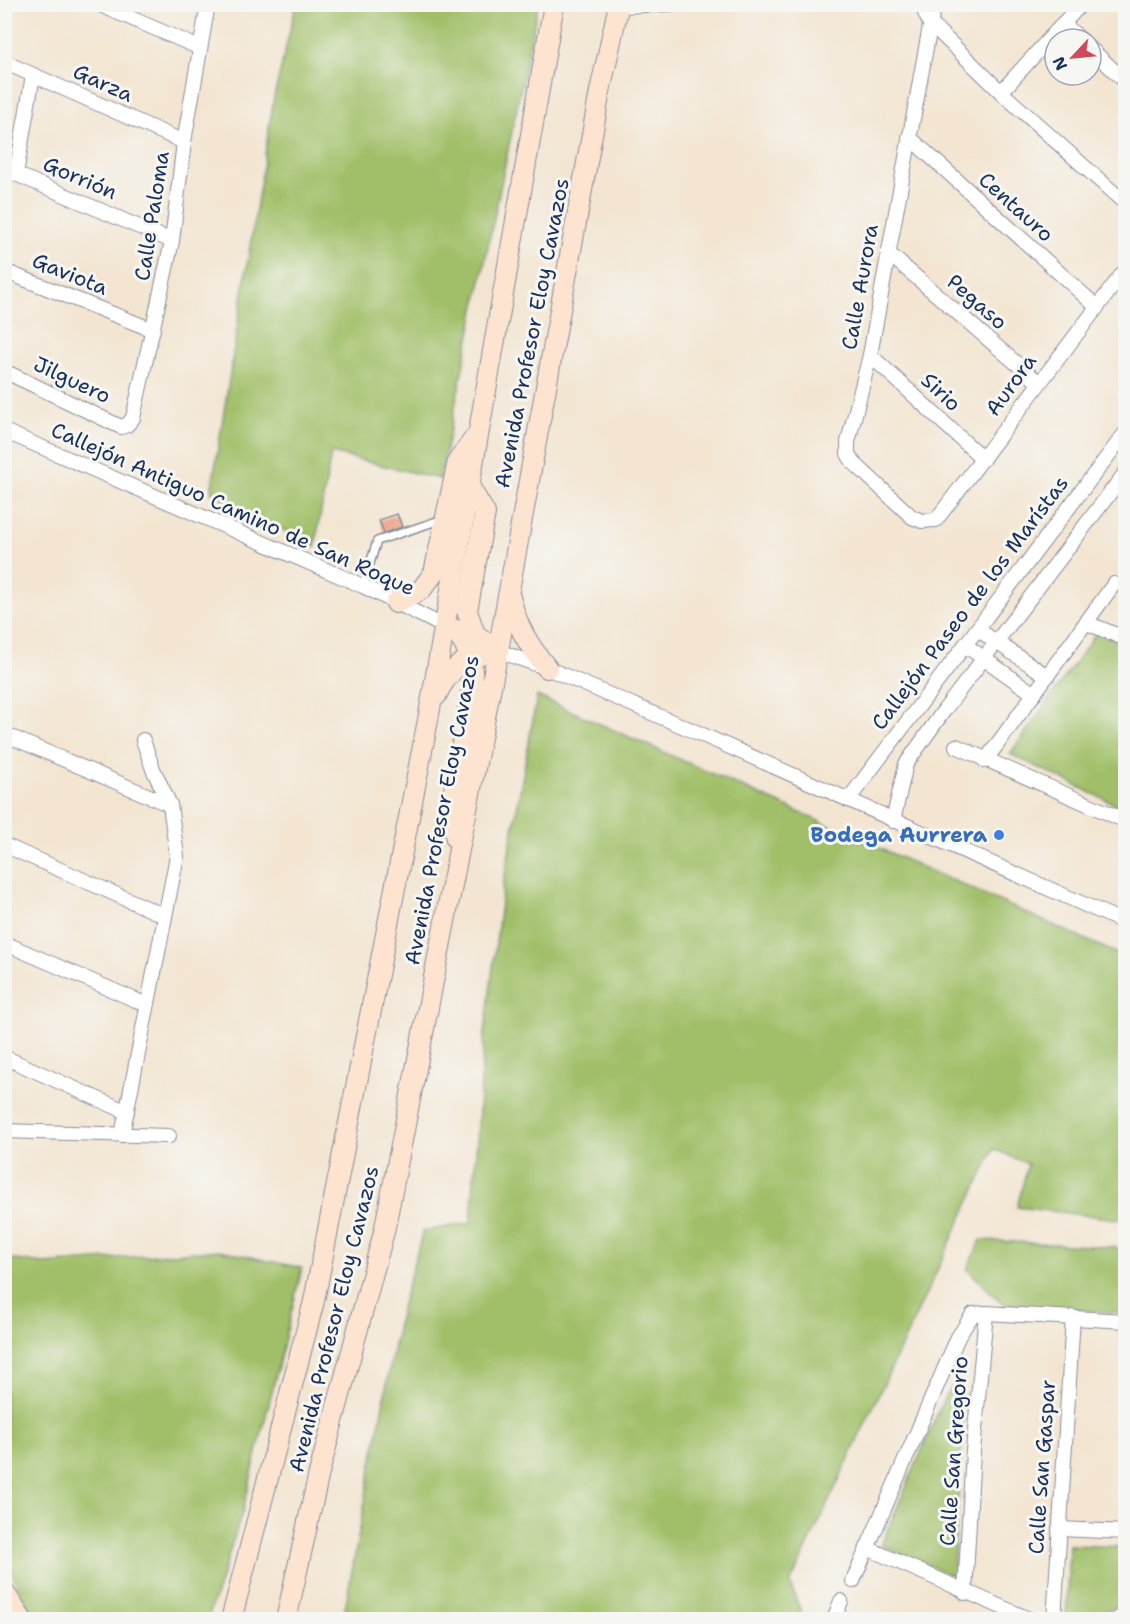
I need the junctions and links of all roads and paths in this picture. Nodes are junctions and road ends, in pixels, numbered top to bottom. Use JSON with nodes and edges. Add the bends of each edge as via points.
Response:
{"nodes":[{"id":1,"x":98,"y":4,"type":"edge"},
{"id":2,"x":208,"y":4,"type":"edge"},
{"id":3,"x":554,"y":4,"type":"edge"},
{"id":4,"x":672,"y":4,"type":"edge"},
{"id":5,"x":921,"y":4,"type":"edge"},
{"id":6,"x":934,"y":4,"type":"edge"},
{"id":7,"x":1080,"y":4,"type":"edge"},
{"id":8,"x":619,"y":5,"type":"edge"},
{"id":9,"x":929,"y":22,"type":"junction"},
{"id":10,"x":1063,"y":23,"type":"junction"},
{"id":11,"x":1067,"y":27,"type":"edge"},
{"id":12,"x":200,"y":48,"type":"junction"},
{"id":13,"x":1103,"y":61,"type":"edge"},
{"id":14,"x":4,"y":62,"type":"edge"},
{"id":15,"x":33,"y":75,"type":"junction"},
{"id":16,"x":1125,"y":82,"type":"edge"},
{"id":17,"x":1001,"y":92,"type":"junction"},
{"id":18,"x":909,"y":137,"type":"junction"},
{"id":19,"x":184,"y":142,"type":"junction"},
{"id":20,"x":10,"y":172,"type":"edge"},
{"id":21,"x":1125,"y":204,"type":"edge"},
{"id":22,"x":172,"y":241,"type":"junction"},
{"id":23,"x":888,"y":253,"type":"junction"},
{"id":24,"x":1125,"y":269,"type":"edge"},
{"id":25,"x":5,"y":272,"type":"edge"},
{"id":26,"x":1096,"y":307,"type":"junction"},
{"id":27,"x":153,"y":330,"type":"junction"},
{"id":28,"x":870,"y":355,"type":"junction"},
{"id":29,"x":4,"y":371,"type":"edge"},
{"id":30,"x":1038,"y":382,"type":"junction"},
{"id":31,"x":121,"y":427,"type":"joint"},
{"id":32,"x":4,"y":431,"type":"edge"},
{"id":33,"x":1125,"y":432,"type":"edge"},
{"id":34,"x":478,"y":434,"type":"junction"},
{"id":35,"x":983,"y":459,"type":"junction"},
{"id":36,"x":1125,"y":472,"type":"edge"},
{"id":37,"x":469,"y":486,"type":"junction"},
{"id":38,"x":446,"y":518,"type":"junction"},
{"id":39,"x":928,"y":521,"type":"joint"},
{"id":40,"x":1114,"y":584,"type":"dead end"},
{"id":41,"x":363,"y":586,"type":"junction"},
{"id":42,"x":508,"y":589,"type":"junction"},
{"id":43,"x":396,"y":603,"type":"junction"},
{"id":44,"x":1087,"y":622,"type":"junction"},
{"id":45,"x":445,"y":627,"type":"junction"},
{"id":46,"x":977,"y":628,"type":"junction"},
{"id":47,"x":1125,"y":639,"type":"edge"},
{"id":48,"x":997,"y":643,"type":"junction"},
{"id":49,"x":965,"y":645,"type":"junction"},
{"id":50,"x":498,"y":651,"type":"junction"},
{"id":51,"x":471,"y":657,"type":"junction"},
{"id":52,"x":984,"y":659,"type":"junction"},
{"id":53,"x":547,"y":668,"type":"junction"},
{"id":54,"x":1047,"y":676,"type":"junction"},
{"id":55,"x":1034,"y":694,"type":"junction"},
{"id":56,"x":433,"y":702,"type":"junction"},
{"id":57,"x":470,"y":703,"type":"junction"},
{"id":58,"x":4,"y":734,"type":"edge"},
{"id":59,"x":143,"y":740,"type":"dead end"},
{"id":60,"x":956,"y":746,"type":"dead end"},
{"id":61,"x":985,"y":761,"type":"junction"},
{"id":62,"x":848,"y":800,"type":"junction"},
{"id":63,"x":170,"y":805,"type":"junction"},
{"id":64,"x":893,"y":821,"type":"junction"},
{"id":65,"x":1125,"y":821,"type":"edge"},
{"id":66,"x":4,"y":845,"type":"edge"},
{"id":67,"x":458,"y":854,"type":"junction"},
{"id":68,"x":165,"y":916,"type":"junction"},
{"id":69,"x":1125,"y":923,"type":"edge"},
{"id":70,"x":4,"y":943,"type":"edge"},
{"id":71,"x":147,"y":1005,"type":"junction"},
{"id":72,"x":4,"y":1057,"type":"edge"},
{"id":73,"x":127,"y":1112,"type":"junction"},
{"id":74,"x":4,"y":1131,"type":"edge"},
{"id":75,"x":122,"y":1135,"type":"junction"},
{"id":76,"x":169,"y":1136,"type":"dead end"},
{"id":77,"x":980,"y":1314,"type":"junction"},
{"id":78,"x":1072,"y":1317,"type":"junction"},
{"id":79,"x":1125,"y":1321,"type":"edge"},
{"id":80,"x":1059,"y":1529,"type":"junction"},
{"id":81,"x":1125,"y":1532,"type":"edge"},
{"id":82,"x":867,"y":1548,"type":"junction"},
{"id":83,"x":853,"y":1581,"type":"dead end"},
{"id":84,"x":4,"y":1592,"type":"edge"},
{"id":85,"x":965,"y":1593,"type":"junction"},
{"id":86,"x":841,"y":1601,"type":"dead end"},
{"id":87,"x":22,"y":1620,"type":"edge"},
{"id":88,"x":231,"y":1620,"type":"edge"},
{"id":89,"x":286,"y":1620,"type":"edge"},
{"id":90,"x":834,"y":1620,"type":"edge"},
{"id":91,"x":1031,"y":1620,"type":"edge"},
{"id":92,"x":1054,"y":1620,"type":"edge"}],
"edges":[{"from":1,"to":12,"type":"street"},
{"from":2,"to":12,"type":"street","name":"Calle Paloma"},
{"from":3,"to":34,"type":"main road","name":"Avenida Profesor Eloy Cavazos"},
{"from":4,"to":8,"type":"street"},
{"from":5,"to":9,"type":"street"},
{"from":6,"to":9,"type":"street","name":"Calle Aurora"},
{"from":7,"to":10,"type":"street"},
{"from":8,"to":42,"type":"main road","name":"Avenida Profesor Eloy Cavazos"},
{"from":9,"to":17,"type":"street"},
{"from":9,"to":18,"type":"street","name":"Calle Aurora"},
{"from":10,"to":11,"type":"street"},
{"from":10,"to":17,"type":"street"},
{"from":12,"to":19,"type":"street","name":"Calle Paloma"},
{"from":13,"to":16,"type":"street"},
{"from":14,"to":15,"type":"street","name":"Garza"},
{"from":15,"to":19,"type":"street","name":"Garza"},
{"from":15,"to":20,"type":"street"},
{"from":17,"to":21,"type":"street"},
{"from":18,"to":23,"type":"street","name":"Calle Aurora"},
{"from":18,"to":26,"type":"street","name":"Centauro"},
{"from":19,"to":22,"type":"street","name":"Calle Paloma"},
{"from":20,"to":22,"type":"street","name":"Gorrión"},
{"from":22,"to":27,"type":"street","name":"Calle Paloma"},
{"from":23,"to":28,"type":"street","name":"Calle Aurora"},
{"from":23,"to":30,"type":"street","name":"Pegaso"},
{"from":24,"to":26,"type":"street","name":"Aurora"},
{"from":25,"to":27,"type":"street","name":"Gaviota"},
{"from":26,"to":30,"type":"street","name":"Aurora"},
{"from":27,"to":31,"type":"street","name":"Calle Paloma","via":[[133,418]]},
{"from":28,"to":35,"type":"street","name":"Sirio"},
{"from":28,"to":39,"type":"street","name":"Calle Aurora","via":[[848,454],[912,517]]},
{"from":29,"to":31,"type":"street","name":"Jilguero"},
{"from":30,"to":35,"type":"street","name":"Aurora"},
{"from":32,"to":41,"type":"street","name":"Callejón Antiguo Camino de San Roque"},
{"from":33,"to":46,"type":"street","name":"Callejón Paseo de los Marístas"},
{"from":34,"to":37,"type":"main road","name":"Avenida Profesor Eloy Cavazos"},
{"from":34,"to":38,"type":"main road","via":[[458,461]]},
{"from":35,"to":39,"type":"street","name":"Aurora","via":[[943,514]]},
{"from":36,"to":48,"type":"street","name":"Callejón Paseo de los Marístas"},
{"from":37,"to":45,"type":"main road","name":"Avenida Profesor Eloy Cavazos"},
{"from":37,"to":50,"type":"main road","via":[[485,513],[468,611],[475,634]]},
{"from":38,"to":41,"type":"lane","via":[[377,541]]},
{"from":38,"to":43,"type":"main road","via":[[434,573],[421,590]]},
{"from":40,"to":44,"type":"street"},
{"from":41,"to":43,"type":"street","name":"Callejón Antiguo Camino de San Roque"},
{"from":42,"to":50,"type":"main road","name":"Avenida Profesor Eloy Cavazos"},
{"from":42,"to":53,"type":"main road","via":[[527,645]]},
{"from":43,"to":45,"type":"street","name":"Callejón Antiguo Camino de San Roque"},
{"from":44,"to":47,"type":"street"},
{"from":44,"to":54,"type":"street"},
{"from":45,"to":51,"type":"main road","via":[[456,630]]},
{"from":45,"to":56,"type":"main road","name":"Avenida Profesor Eloy Cavazos"},
{"from":46,"to":48,"type":"street"},
{"from":46,"to":49,"type":"street","name":"Callejón Paseo de los Marístas"},
{"from":48,"to":52,"type":"street","name":"Callejón Paseo de los Marístas"},
{"from":48,"to":54,"type":"street"},
{"from":49,"to":52,"type":"street"},
{"from":49,"to":62,"type":"street","name":"Callejón Paseo de los Marístas"},
{"from":50,"to":51,"type":"main road"},
{"from":50,"to":53,"type":"street"},
{"from":50,"to":67,"type":"main road","name":"Avenida Profesor Eloy Cavazos"},
{"from":51,"to":56,"type":"main road","via":[[441,684]]},
{"from":51,"to":57,"type":"main road"},
{"from":52,"to":55,"type":"street"},
{"from":52,"to":64,"type":"street","name":"Callejón Paseo de los Marístas","via":[[906,765]]},
{"from":53,"to":62,"type":"street"},
{"from":54,"to":55,"type":"street"},
{"from":55,"to":61,"type":"street"},
{"from":56,"to":57,"type":"main road","via":[[450,687],[464,692]]},
{"from":56,"to":88,"type":"main road","name":"Avenida Profesor Eloy Cavazos","via":[[310,1320]]},
{"from":57,"to":67,"type":"main road","via":[[451,807]]},
{"from":58,"to":63,"type":"street"},
{"from":59,"to":63,"type":"street"},
{"from":60,"to":61,"type":"street"},
{"from":61,"to":65,"type":"street"},
{"from":62,"to":64,"type":"street"},
{"from":63,"to":68,"type":"street","via":[[177,856]]},
{"from":64,"to":69,"type":"street"},
{"from":66,"to":68,"type":"street"},
{"from":67,"to":89,"type":"main road","name":"Avenida Profesor Eloy Cavazos","via":[[384,1233],[319,1473]]},
{"from":68,"to":71,"type":"street"},
{"from":70,"to":71,"type":"street"},
{"from":71,"to":73,"type":"street"},
{"from":72,"to":73,"type":"street"},
{"from":73,"to":75,"type":"street"},
{"from":74,"to":75,"type":"street"},
{"from":75,"to":76,"type":"street"},
{"from":77,"to":78,"type":"street"},
{"from":77,"to":82,"type":"street","via":[[958,1337]]},
{"from":77,"to":85,"type":"street","name":"Calle San Gregorio"},
{"from":78,"to":79,"type":"street"},
{"from":78,"to":80,"type":"street","name":"Calle San Gaspar"},
{"from":80,"to":81,"type":"street"},
{"from":80,"to":92,"type":"street","name":"Calle San Gaspar"},
{"from":82,"to":83,"type":"street"},
{"from":82,"to":85,"type":"street"},
{"from":84,"to":87,"type":"main road"},
{"from":85,"to":91,"type":"street"},
{"from":86,"to":90,"type":"street"}]}
